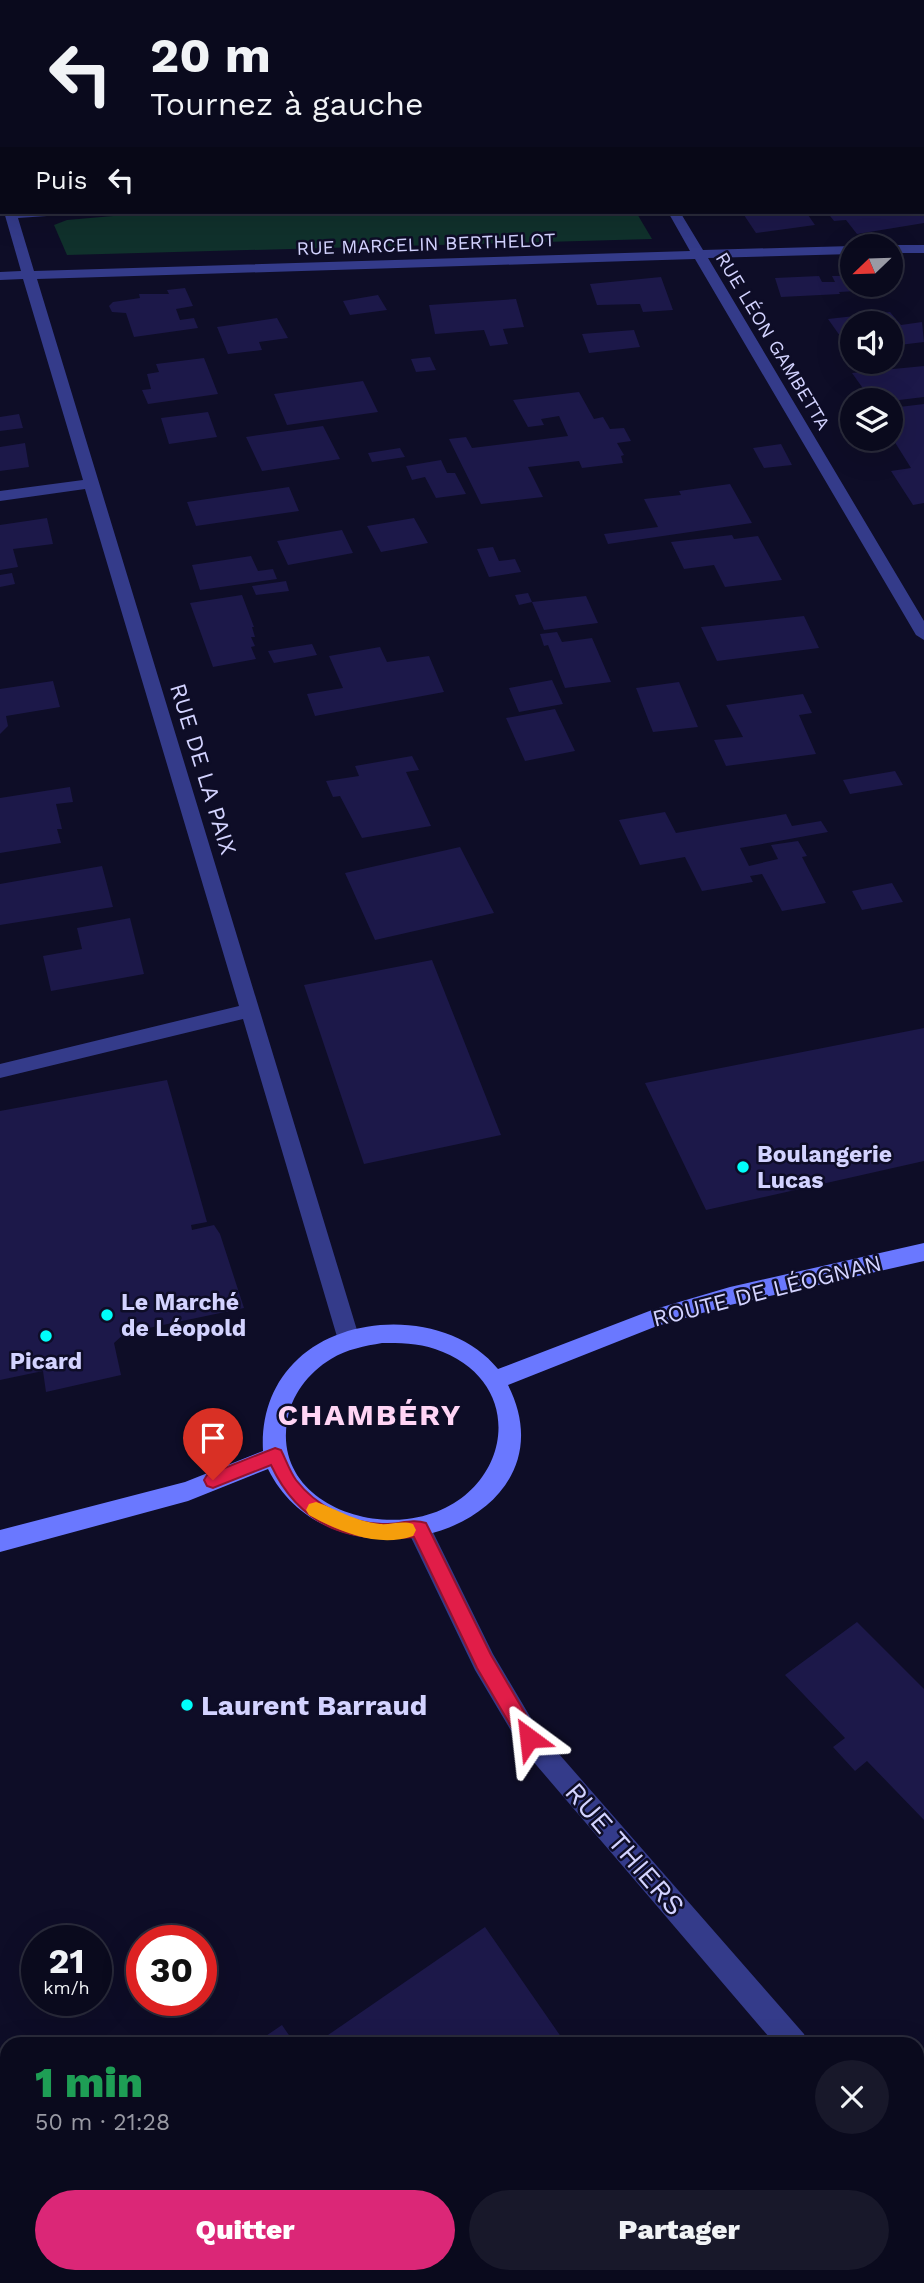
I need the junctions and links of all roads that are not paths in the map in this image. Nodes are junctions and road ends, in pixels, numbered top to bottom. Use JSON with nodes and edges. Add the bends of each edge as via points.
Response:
{"nodes":[{"id":1,"x":10,"y":214,"type":"edge"},
{"id":2,"x":675,"y":214,"type":"edge"},
{"id":3,"x":924,"y":248,"type":"edge"},
{"id":4,"x":903,"y":249,"type":"edge"},
{"id":5,"x":840,"y":250,"type":"edge"},
{"id":6,"x":699,"y":254,"type":"junction"},
{"id":7,"x":30,"y":275,"type":"junction"},
{"id":8,"x":0,"y":276,"type":"edge"},
{"id":9,"x":92,"y":483,"type":"junction"},
{"id":10,"x":0,"y":496,"type":"edge"},
{"id":11,"x":924,"y":635,"type":"edge"},
{"id":12,"x":250,"y":1010,"type":"junction"},
{"id":13,"x":0,"y":1072,"type":"edge"},
{"id":14,"x":924,"y":1252,"type":"edge"},
{"id":15,"x":349,"y":1340,"type":"junction"},
{"id":16,"x":495,"y":1380,"type":"junction"},
{"id":17,"x":275,"y":1456,"type":"junction"},
{"id":18,"x":419,"y":1529,"type":"junction"},
{"id":19,"x":0,"y":1541,"type":"edge"},
{"id":20,"x":788,"y":2037,"type":"edge"}],
"edges":[{"from":1,"to":7,"type":"street","name":"RUE DE LA PAIX"},
{"from":2,"to":6,"type":"street","name":"RUE LÉON GAMBETTA"},
{"from":3,"to":4,"type":"street"},
{"from":5,"to":6,"type":"street","name":"RUE MARCELIN BERTHELOT"},
{"from":6,"to":7,"type":"street","name":"RUE MARCELIN BERTHELOT"},
{"from":6,"to":11,"type":"street","name":"RUE LÉON GAMBETTA"},
{"from":7,"to":8,"type":"street","name":"RUE MARCELIN BERTHELOT"},
{"from":7,"to":9,"type":"street","name":"RUE DE LA PAIX"},
{"from":9,"to":10,"type":"street"},
{"from":9,"to":12,"type":"street","name":"RUE DE LA PAIX"},
{"from":12,"to":13,"type":"street"},
{"from":12,"to":15,"type":"street","name":"RUE DE LA PAIX"},
{"from":14,"to":16,"type":"main road","name":"ROUTE DE LÉOGNAN","via":[[730,1296],[652,1320]]},
{"from":15,"to":16,"type":"main road","via":[[415,1335],[446,1343],[474,1359]]},
{"from":15,"to":17,"type":"main road","via":[[320,1354],[297,1374],[280,1399],[273,1427]]},
{"from":16,"to":18,"type":"main road","via":[[508,1408],[511,1438],[502,1468],[484,1495],[454,1516]]},
{"from":17,"to":18,"type":"main road","via":[[289,1484],[304,1500],[344,1525],[382,1532]]},
{"from":17,"to":19,"type":"main road","via":[[188,1491]]},
{"from":18,"to":20,"type":"street","name":"RUE THIERS","via":[[484,1661],[529,1738]]}]}
